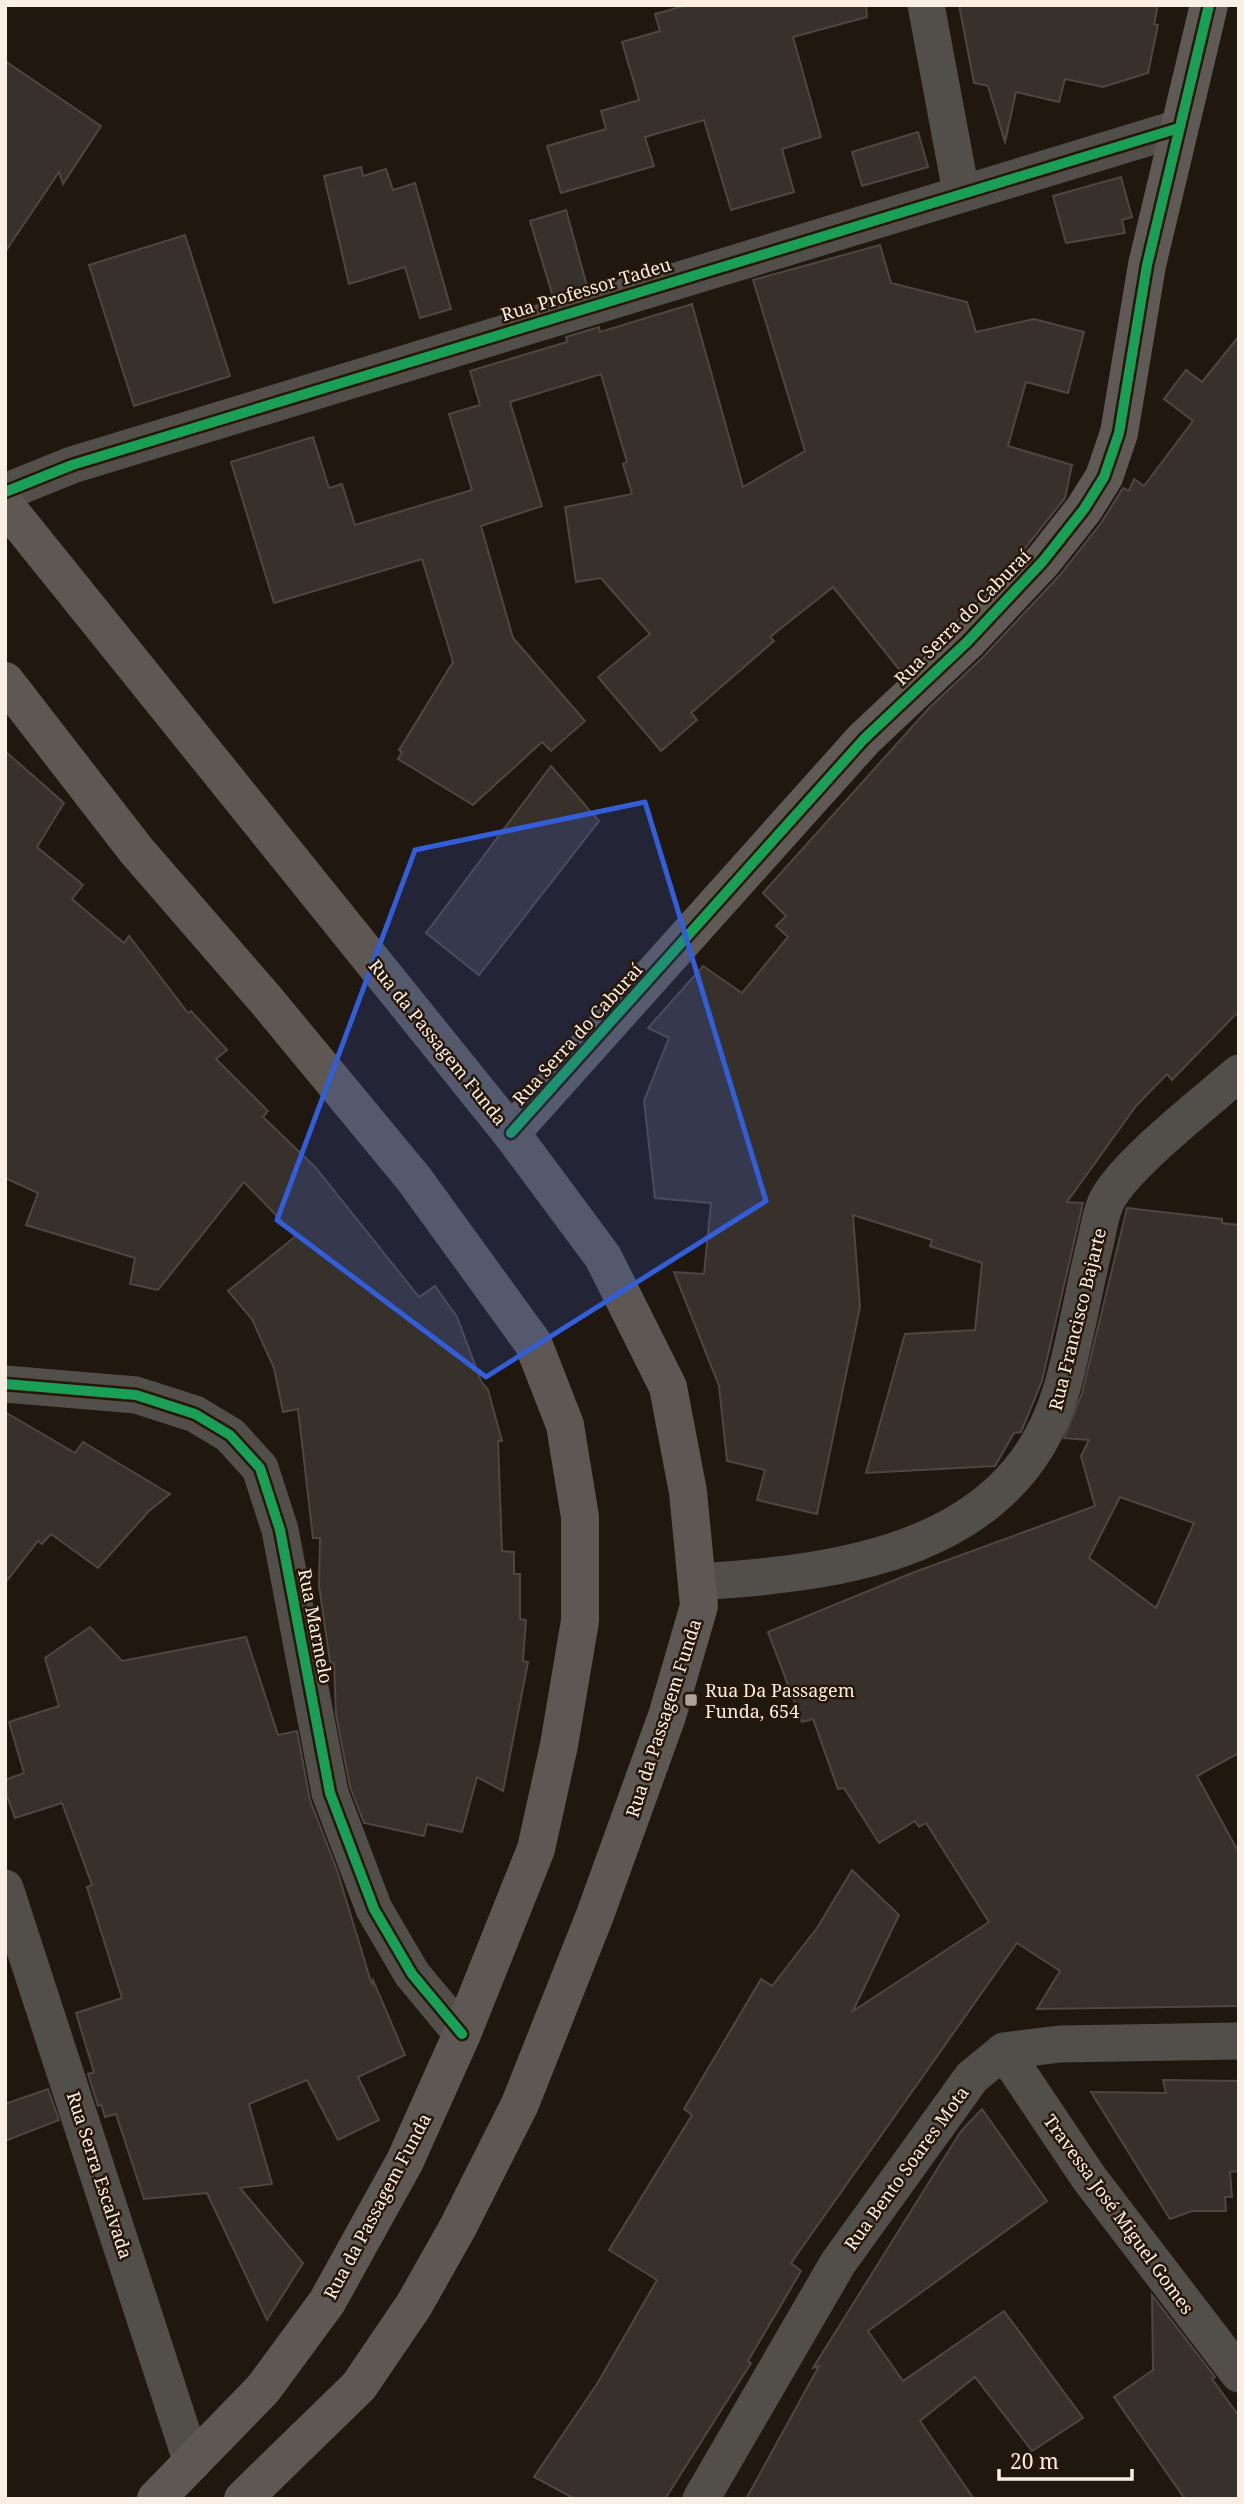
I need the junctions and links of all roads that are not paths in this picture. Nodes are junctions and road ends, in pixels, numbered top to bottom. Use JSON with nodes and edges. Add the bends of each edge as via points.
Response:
{"nodes":[{"id":1,"x":926,"y":5,"type":"edge"},
{"id":2,"x":1209,"y":5,"type":"edge"},
{"id":3,"x":1179,"y":128,"type":"junction"},
{"id":4,"x":961,"y":192,"type":"junction"},
{"id":5,"x":5,"y":492,"type":"edge"},
{"id":6,"x":5,"y":505,"type":"edge"},
{"id":7,"x":5,"y":681,"type":"edge"},
{"id":8,"x":1239,"y":1073,"type":"edge"},
{"id":9,"x":511,"y":1133,"type":"junction"},
{"id":10,"x":5,"y":1384,"type":"edge"},
{"id":11,"x":697,"y":1582,"type":"junction"},
{"id":12,"x":5,"y":1888,"type":"edge"},
{"id":13,"x":462,"y":2034,"type":"junction"},
{"id":14,"x":1239,"y":2040,"type":"edge"},
{"id":15,"x":1004,"y":2052,"type":"junction"},
{"id":16,"x":1239,"y":2374,"type":"edge"},
{"id":17,"x":192,"y":2463,"type":"junction"},
{"id":18,"x":156,"y":2499,"type":"edge"},
{"id":19,"x":243,"y":2499,"type":"edge"},
{"id":20,"x":701,"y":2499,"type":"edge"}],
"edges":[{"from":1,"to":4,"type":"street"},
{"from":2,"to":3,"type":"street","name":"Rua Serra do Caburaí"},
{"from":3,"to":4,"type":"street","name":"Rua Professor Tadeu"},
{"from":3,"to":9,"type":"street","name":"Rua Serra do Caburaí","via":[[1147,265],[1119,433],[1104,477],[1084,509],[1043,561],[967,642],[864,739]]},
{"from":4,"to":5,"type":"street","name":"Rua Professor Tadeu","via":[[72,465]]},
{"from":6,"to":9,"type":"main road","name":"Rua da Passagem Funda"},
{"from":7,"to":13,"type":"main road","name":"Rua da Passagem Funda","via":[[136,850],[414,1179],[533,1343],[565,1425],[580,1517],[580,1621],[536,1849]]},
{"from":8,"to":11,"type":"street","name":"Rua Francisco Bajarte","via":[[1128,1173],[1106,1202],[1062,1388],[1045,1437],[1018,1475],[987,1505],[948,1531],[850,1563],[763,1578]]},
{"from":9,"to":11,"type":"main road","name":"Rua da Passagem Funda","via":[[603,1257],[668,1387],[688,1492]]},
{"from":10,"to":13,"type":"street","name":"Rua Marmelo","via":[[136,1395],[195,1414],[230,1435],[260,1468],[280,1530],[330,1793],[374,1909],[412,1974]]},
{"from":11,"to":19,"type":"main road","name":"Rua da Passagem Funda","via":[[699,1606],[667,1716],[514,2117],[414,2305],[359,2386]]},
{"from":12,"to":17,"type":"street","name":"Rua Serra Escalvada"},
{"from":13,"to":17,"type":"main road","name":"Rua da Passagem Funda","via":[[405,2161],[327,2302],[263,2389]]},
{"from":14,"to":15,"type":"street","name":"Rua Bento Soares Mota","via":[[1060,2044]]},
{"from":15,"to":16,"type":"street","name":"Travessa José Miguel Gomes","via":[[1089,2178]]},
{"from":15,"to":20,"type":"street","name":"Rua Bento Soares Mota","via":[[972,2077],[838,2263]]},
{"from":17,"to":18,"type":"main road","name":"Rua da Passagem Funda"}]}
